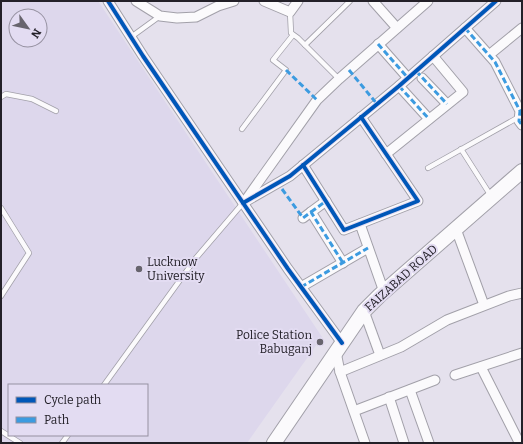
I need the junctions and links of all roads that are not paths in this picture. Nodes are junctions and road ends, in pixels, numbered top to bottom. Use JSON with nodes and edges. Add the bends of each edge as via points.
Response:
{"nodes":[{"id":1,"x":108,"y":1,"type":"edge"},
{"id":2,"x":136,"y":1,"type":"edge"},
{"id":3,"x":234,"y":1,"type":"edge"},
{"id":4,"x":264,"y":1,"type":"edge"},
{"id":5,"x":298,"y":1,"type":"edge"},
{"id":6,"x":350,"y":1,"type":"edge"},
{"id":7,"x":373,"y":1,"type":"edge"},
{"id":8,"x":428,"y":1,"type":"edge"},
{"id":9,"x":496,"y":1,"type":"edge"},
{"id":10,"x":290,"y":12,"type":"junction"},
{"id":11,"x":160,"y":16,"type":"junction"},
{"id":12,"x":397,"y":28,"type":"junction"},
{"id":13,"x":465,"y":28,"type":"junction"},
{"id":14,"x":522,"y":28,"type":"edge"},
{"id":15,"x":294,"y":35,"type":"junction"},
{"id":16,"x":131,"y":38,"type":"junction"},
{"id":17,"x":378,"y":44,"type":"junction"},
{"id":18,"x":305,"y":45,"type":"junction"},
{"id":19,"x":489,"y":55,"type":"junction"},
{"id":20,"x":433,"y":56,"type":"junction"},
{"id":21,"x":408,"y":78,"type":"junction"},
{"id":22,"x":422,"y":78,"type":"dead end"},
{"id":23,"x":338,"y":79,"type":"junction"},
{"id":24,"x":399,"y":86,"type":"junction"},
{"id":25,"x":1,"y":97,"type":"edge"},
{"id":26,"x":447,"y":104,"type":"junction"},
{"id":27,"x":56,"y":111,"type":"dead end"},
{"id":28,"x":361,"y":117,"type":"junction"},
{"id":29,"x":429,"y":119,"type":"junction"},
{"id":30,"x":521,"y":121,"type":"edge"},
{"id":31,"x":242,"y":129,"type":"dead end"},
{"id":32,"x":461,"y":149,"type":"junction"},
{"id":33,"x":386,"y":154,"type":"junction"},
{"id":34,"x":303,"y":165,"type":"junction"},
{"id":35,"x":428,"y":168,"type":"dead end"},
{"id":36,"x":522,"y":171,"type":"edge"},
{"id":37,"x":492,"y":198,"type":"junction"},
{"id":38,"x":326,"y":201,"type":"junction"},
{"id":39,"x":244,"y":203,"type":"junction"},
{"id":40,"x":1,"y":208,"type":"edge"},
{"id":41,"x":360,"y":224,"type":"junction"},
{"id":42,"x":456,"y":229,"type":"junction"},
{"id":43,"x":368,"y":248,"type":"junction"},
{"id":44,"x":343,"y":263,"type":"junction"},
{"id":45,"x":301,"y":287,"type":"junction"},
{"id":46,"x":384,"y":292,"type":"junction"},
{"id":47,"x":522,"y":293,"type":"edge"},
{"id":48,"x":1,"y":296,"type":"edge"},
{"id":49,"x":484,"y":305,"type":"junction"},
{"id":50,"x":364,"y":311,"type":"junction"},
{"id":51,"x":339,"y":348,"type":"junction"},
{"id":52,"x":522,"y":353,"type":"edge"},
{"id":53,"x":380,"y":355,"type":"junction"},
{"id":54,"x":481,"y":367,"type":"junction"},
{"id":55,"x":340,"y":372,"type":"junction"},
{"id":56,"x":455,"y":375,"type":"dead end"},
{"id":57,"x":435,"y":380,"type":"dead end"},
{"id":58,"x":105,"y":384,"type":"edge"},
{"id":59,"x":410,"y":390,"type":"junction"},
{"id":60,"x":389,"y":398,"type":"junction"},
{"id":61,"x":354,"y":411,"type":"junction"},
{"id":62,"x":9,"y":436,"type":"edge"},
{"id":63,"x":519,"y":442,"type":"edge"},
{"id":64,"x":20,"y":443,"type":"edge"},
{"id":65,"x":274,"y":443,"type":"edge"},
{"id":66,"x":365,"y":443,"type":"edge"},
{"id":67,"x":404,"y":443,"type":"edge"},
{"id":68,"x":429,"y":443,"type":"edge"}],
"edges":[{"from":1,"to":16,"type":"street"},
{"from":2,"to":11,"type":"street"},
{"from":3,"to":11,"type":"street","via":[[196,17]]},
{"from":4,"to":10,"type":"street"},
{"from":5,"to":10,"type":"street"},
{"from":6,"to":18,"type":"lane"},
{"from":7,"to":12,"type":"street"},
{"from":8,"to":12,"type":"street"},
{"from":9,"to":13,"type":"street"},
{"from":10,"to":15,"type":"lane","via":[[291,33]]},
{"from":11,"to":16,"type":"lane"},
{"from":12,"to":17,"type":"street"},
{"from":13,"to":19,"type":"street"},
{"from":13,"to":20,"type":"street"},
{"from":14,"to":19,"type":"street"},
{"from":15,"to":18,"type":"lane"},
{"from":15,"to":31,"type":"lane","via":[[273,60],[286,70]]},
{"from":16,"to":39,"type":"street"},
{"from":17,"to":21,"type":"street"},
{"from":17,"to":23,"type":"street"},
{"from":18,"to":23,"type":"lane"},
{"from":19,"to":30,"type":"street","via":[[520,111]]},
{"from":20,"to":21,"type":"street"},
{"from":20,"to":26,"type":"street","via":[[463,92]]},
{"from":21,"to":24,"type":"street"},
{"from":22,"to":26,"type":"street"},
{"from":23,"to":39,"type":"street","via":[[317,100]]},
{"from":24,"to":28,"type":"street"},
{"from":24,"to":29,"type":"street"},
{"from":25,"to":27,"type":"lane","via":[[6,94],[32,99]]},
{"from":26,"to":29,"type":"street"},
{"from":28,"to":33,"type":"street"},
{"from":28,"to":34,"type":"street"},
{"from":29,"to":33,"type":"street"},
{"from":30,"to":32,"type":"lane"},
{"from":32,"to":35,"type":"lane"},
{"from":32,"to":37,"type":"lane"},
{"from":33,"to":41,"type":"street","via":[[418,201]]},
{"from":34,"to":38,"type":"street"},
{"from":34,"to":39,"type":"street","via":[[290,176]]},
{"from":36,"to":37,"type":"main road","name":"FAIZABAD ROAD"},
{"from":37,"to":42,"type":"main road","name":"FAIZABAD ROAD"},
{"from":38,"to":41,"type":"street","via":[[344,230]]},
{"from":38,"to":44,"type":"street","via":[[307,215]]},
{"from":39,"to":45,"type":"street"},
{"from":39,"to":58,"type":"lane","via":[[196,258]]},
{"from":40,"to":48,"type":"lane","via":[[29,253]]},
{"from":41,"to":43,"type":"street"},
{"from":42,"to":46,"type":"main road","name":"FAIZABAD ROAD"},
{"from":42,"to":49,"type":"street"},
{"from":43,"to":44,"type":"street"},
{"from":43,"to":46,"type":"street"},
{"from":44,"to":45,"type":"street"},
{"from":45,"to":51,"type":"street"},
{"from":46,"to":50,"type":"main road","name":"FAIZABAD ROAD"},
{"from":47,"to":49,"type":"street"},
{"from":49,"to":53,"type":"street","via":[[447,320],[400,347]]},
{"from":50,"to":51,"type":"main road","name":"FAIZABAD ROAD"},
{"from":50,"to":53,"type":"street"},
{"from":51,"to":55,"type":"street"},
{"from":51,"to":65,"type":"main road","name":"FAIZABAD ROAD"},
{"from":52,"to":54,"type":"street"},
{"from":53,"to":55,"type":"street"},
{"from":54,"to":56,"type":"street"},
{"from":54,"to":63,"type":"street"},
{"from":55,"to":61,"type":"street"},
{"from":57,"to":59,"type":"street"},
{"from":59,"to":60,"type":"street"},
{"from":59,"to":68,"type":"street"},
{"from":60,"to":61,"type":"street"},
{"from":60,"to":67,"type":"street"},
{"from":61,"to":66,"type":"street"},
{"from":62,"to":64,"type":"lane"}]}
